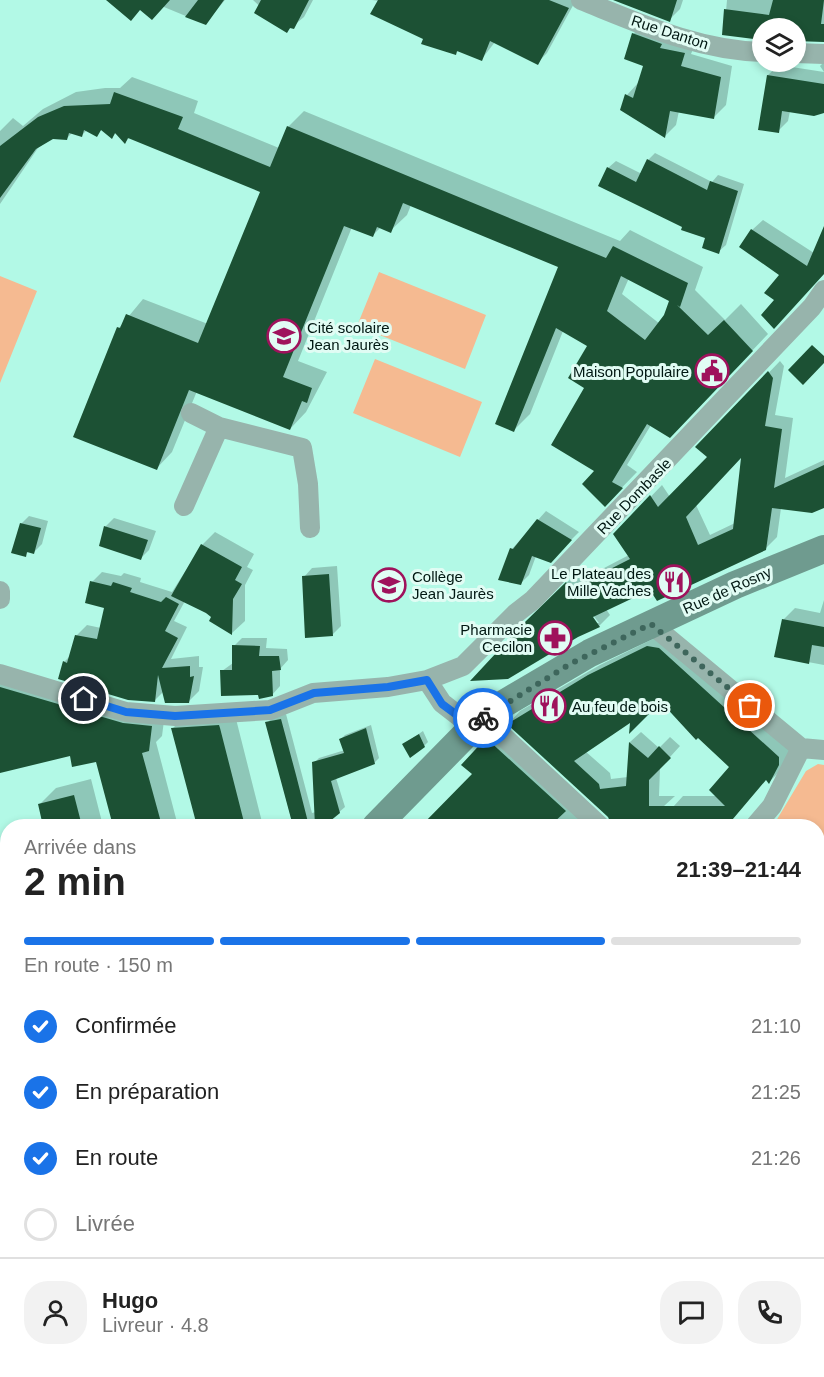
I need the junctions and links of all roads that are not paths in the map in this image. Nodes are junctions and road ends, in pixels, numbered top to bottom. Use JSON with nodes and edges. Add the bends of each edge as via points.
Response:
{"nodes":[{"id":1,"x":581,"y":0,"type":"edge"},
{"id":2,"x":606,"y":5,"type":"edge"},
{"id":3,"x":752,"y":51,"type":"edge"},
{"id":4,"x":806,"y":53,"type":"edge"},
{"id":5,"x":824,"y":54,"type":"edge"},
{"id":6,"x":824,"y":290,"type":"edge"},
{"id":7,"x":191,"y":413,"type":"dead end"},
{"id":8,"x":219,"y":427,"type":"junction"},
{"id":9,"x":184,"y":507,"type":"dead end"},
{"id":10,"x":310,"y":528,"type":"dead end"},
{"id":11,"x":824,"y":549,"type":"edge"},
{"id":12,"x":0,"y":591,"type":"edge"},
{"id":13,"x":0,"y":599,"type":"edge"},
{"id":14,"x":651,"y":624,"type":"junction"},
{"id":15,"x":0,"y":674,"type":"edge"},
{"id":16,"x":427,"y":680,"type":"junction"},
{"id":17,"x":483,"y":728,"type":"junction"},
{"id":18,"x":801,"y":748,"type":"junction"},
{"id":19,"x":824,"y":750,"type":"edge"},
{"id":20,"x":384,"y":819,"type":"edge"},
{"id":21,"x":592,"y":819,"type":"edge"},
{"id":22,"x":761,"y":819,"type":"edge"}],
"edges":[{"from":1,"to":2,"type":"street","name":"Rue Danton"},
{"from":2,"to":3,"type":"street","name":"Rue Danton","via":[[699,44]]},
{"from":4,"to":5,"type":"street"},
{"from":6,"to":16,"type":"street","name":"Rue Dombasle","via":[[804,316],[533,600],[464,666]]},
{"from":7,"to":8,"type":"street"},
{"from":8,"to":9,"type":"street"},
{"from":8,"to":10,"type":"street","via":[[302,448]]},
{"from":11,"to":14,"type":"main road","name":"Rue de Rosny"},
{"from":12,"to":13,"type":"street"},
{"from":14,"to":17,"type":"main road","name":"Rue de Rosny","via":[[505,702]]},
{"from":14,"to":18,"type":"street"},
{"from":15,"to":16,"type":"street","name":"Rue Dombasle","via":[[126,712],[175,716],[270,710],[314,693]]},
{"from":16,"to":17,"type":"street","via":[[442,704]]},
{"from":17,"to":20,"type":"main road","name":"Rue de Rosny"},
{"from":17,"to":21,"type":"street"},
{"from":18,"to":19,"type":"street"},
{"from":18,"to":22,"type":"street","via":[[772,806]]}]}
